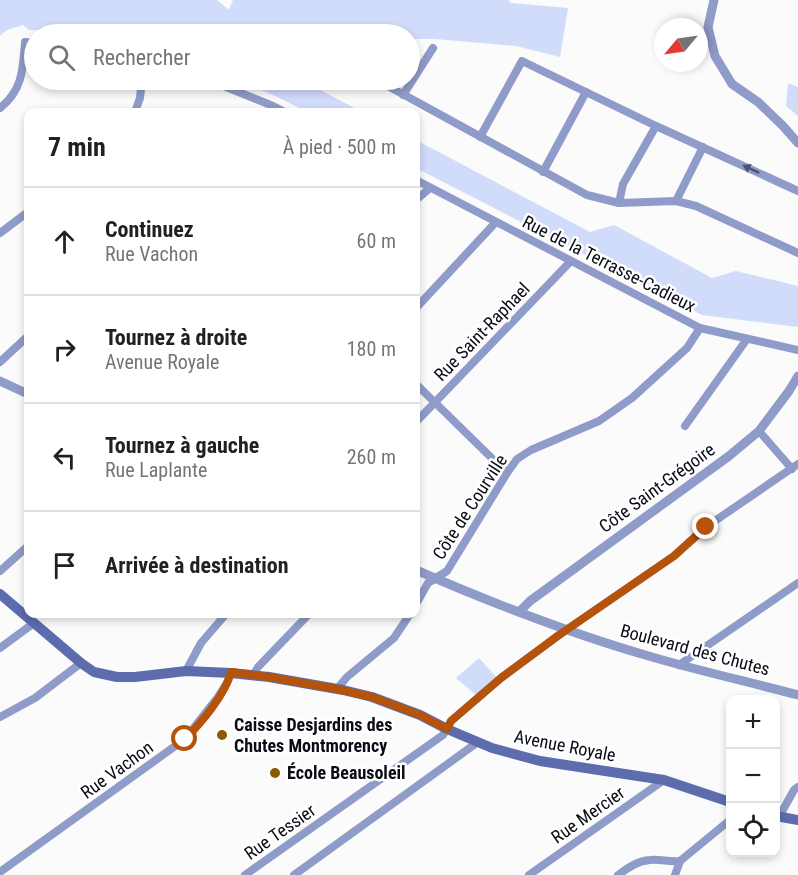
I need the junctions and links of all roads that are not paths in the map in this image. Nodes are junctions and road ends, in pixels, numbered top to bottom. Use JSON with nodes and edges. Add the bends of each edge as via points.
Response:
{"nodes":[{"id":1,"x":714,"y":0,"type":"edge"},
{"id":2,"x":432,"y":48,"type":"dead end"},
{"id":3,"x":24,"y":54,"type":"edge"},
{"id":4,"x":420,"y":68,"type":"edge"},
{"id":5,"x":141,"y":90,"type":"edge"},
{"id":6,"x":230,"y":90,"type":"edge"},
{"id":7,"x":395,"y":90,"type":"edge"},
{"id":8,"x":407,"y":90,"type":"edge"},
{"id":9,"x":586,"y":92,"type":"junction"},
{"id":10,"x":404,"y":95,"type":"junction"},
{"id":11,"x":0,"y":108,"type":"edge"},
{"id":12,"x":136,"y":108,"type":"edge"},
{"id":13,"x":269,"y":108,"type":"edge"},
{"id":14,"x":656,"y":126,"type":"junction"},
{"id":15,"x":480,"y":137,"type":"junction"},
{"id":16,"x":798,"y":143,"type":"edge"},
{"id":17,"x":703,"y":147,"type":"junction"},
{"id":18,"x":543,"y":172,"type":"junction"},
{"id":19,"x":420,"y":182,"type":"edge"},
{"id":20,"x":430,"y":188,"type":"junction"},
{"id":21,"x":798,"y":191,"type":"edge"},
{"id":22,"x":420,"y":197,"type":"edge"},
{"id":23,"x":676,"y":201,"type":"junction"},
{"id":24,"x":619,"y":203,"type":"junction"},
{"id":25,"x":24,"y":215,"type":"edge"},
{"id":26,"x":496,"y":222,"type":"junction"},
{"id":27,"x":0,"y":233,"type":"edge"},
{"id":28,"x":798,"y":253,"type":"edge"},
{"id":29,"x":570,"y":262,"type":"junction"},
{"id":30,"x":420,"y":304,"type":"edge"},
{"id":31,"x":700,"y":328,"type":"junction"},
{"id":32,"x":747,"y":339,"type":"junction"},
{"id":33,"x":24,"y":340,"type":"edge"},
{"id":34,"x":798,"y":350,"type":"edge"},
{"id":35,"x":0,"y":362,"type":"edge"},
{"id":36,"x":798,"y":376,"type":"edge"},
{"id":37,"x":0,"y":381,"type":"edge"},
{"id":38,"x":420,"y":388,"type":"edge"},
{"id":39,"x":24,"y":392,"type":"edge"},
{"id":40,"x":435,"y":403,"type":"junction"},
{"id":41,"x":420,"y":418,"type":"edge"},
{"id":42,"x":685,"y":426,"type":"dead end"},
{"id":43,"x":759,"y":432,"type":"junction"},
{"id":44,"x":795,"y":466,"type":"edge"},
{"id":45,"x":507,"y":473,"type":"junction"},
{"id":46,"x":24,"y":550,"type":"edge"},
{"id":47,"x":0,"y":571,"type":"edge"},
{"id":48,"x":420,"y":572,"type":"edge"},
{"id":49,"x":435,"y":579,"type":"junction"},
{"id":50,"x":798,"y":583,"type":"edge"},
{"id":51,"x":0,"y":594,"type":"edge"},
{"id":52,"x":420,"y":597,"type":"edge"},
{"id":53,"x":519,"y":612,"type":"junction"},
{"id":54,"x":24,"y":614,"type":"edge"},
{"id":55,"x":28,"y":618,"type":"edge"},
{"id":56,"x":223,"y":618,"type":"edge"},
{"id":57,"x":305,"y":618,"type":"edge"},
{"id":58,"x":407,"y":618,"type":"edge"},
{"id":59,"x":34,"y":623,"type":"junction"},
{"id":60,"x":569,"y":630,"type":"junction"},
{"id":61,"x":0,"y":648,"type":"edge"},
{"id":62,"x":81,"y":663,"type":"junction"},
{"id":63,"x":679,"y":665,"type":"junction"},
{"id":64,"x":186,"y":671,"type":"junction"},
{"id":65,"x":231,"y":672,"type":"junction"},
{"id":66,"x":253,"y":675,"type":"junction"},
{"id":67,"x":337,"y":689,"type":"junction"},
{"id":68,"x":795,"y":692,"type":"edge"},
{"id":69,"x":0,"y":717,"type":"edge"},
{"id":70,"x":447,"y":729,"type":"junction"},
{"id":71,"x":478,"y":742,"type":"junction"},
{"id":72,"x":664,"y":780,"type":"junction"},
{"id":73,"x":798,"y":787,"type":"edge"},
{"id":74,"x":726,"y":801,"type":"edge"},
{"id":75,"x":780,"y":813,"type":"edge"},
{"id":76,"x":780,"y":816,"type":"edge"},
{"id":77,"x":798,"y":820,"type":"edge"},
{"id":78,"x":726,"y":823,"type":"edge"},
{"id":79,"x":680,"y":861,"type":"junction"},
{"id":80,"x":0,"y":874,"type":"edge"},
{"id":81,"x":245,"y":875,"type":"edge"},
{"id":82,"x":294,"y":875,"type":"edge"},
{"id":83,"x":529,"y":875,"type":"edge"},
{"id":84,"x":618,"y":875,"type":"edge"},
{"id":85,"x":675,"y":875,"type":"edge"}],
"edges":[{"from":1,"to":16,"type":"street","via":[[708,27],[715,56],[732,84],[758,102]]},
{"from":2,"to":4,"type":"street"},
{"from":3,"to":11,"type":"street","via":[[22,78]]},
{"from":5,"to":12,"type":"street"},
{"from":6,"to":13,"type":"street"},
{"from":7,"to":10,"type":"street"},
{"from":8,"to":10,"type":"street"},
{"from":9,"to":14,"type":"street"},
{"from":9,"to":15,"type":"street","via":[[522,61]]},
{"from":9,"to":18,"type":"street"},
{"from":10,"to":15,"type":"street"},
{"from":14,"to":17,"type":"street"},
{"from":14,"to":24,"type":"street","via":[[623,184]]},
{"from":15,"to":18,"type":"street"},
{"from":21,"to":17,"type":"street","one_way":true},
{"from":17,"to":23,"type":"street"},
{"from":18,"to":24,"type":"street","via":[[587,195]]},
{"from":19,"to":20,"type":"street","name":"Rue de la Terrasse-Cadieux"},
{"from":20,"to":22,"type":"street"},
{"from":20,"to":26,"type":"street","name":"Rue de la Terrasse-Cadieux"},
{"from":23,"to":24,"type":"street"},
{"from":23,"to":28,"type":"street","via":[[696,206]]},
{"from":25,"to":27,"type":"street"},
{"from":26,"to":29,"type":"street","name":"Rue de la Terrasse-Cadieux"},
{"from":26,"to":30,"type":"street"},
{"from":29,"to":31,"type":"street","name":"Rue de la Terrasse-Cadieux"},
{"from":29,"to":40,"type":"street","name":"Rue Saint-Raphael"},
{"from":31,"to":32,"type":"street","name":"Rue de la Terrasse-Cadieux"},
{"from":31,"to":45,"type":"street","name":"Côte de Courville","via":[[687,348],[632,398],[599,421],[531,450]]},
{"from":32,"to":34,"type":"street","name":"Rue de la Terrasse-Cadieux"},
{"from":32,"to":42,"type":"street"},
{"from":33,"to":35,"type":"street"},
{"from":36,"to":43,"type":"street","name":"Côte Saint-Grégoire"},
{"from":37,"to":39,"type":"street"},
{"from":38,"to":40,"type":"street"},
{"from":40,"to":41,"type":"street","name":"Rue Saint-Raphael"},
{"from":40,"to":45,"type":"street"},
{"from":43,"to":44,"type":"street"},
{"from":43,"to":53,"type":"street","name":"Côte Saint-Grégoire"},
{"from":44,"to":60,"type":"street","name":"Rue Tessier"},
{"from":45,"to":49,"type":"street","name":"Côte de Courville","via":[[447,571]]},
{"from":46,"to":47,"type":"street"},
{"from":48,"to":49,"type":"street","name":"Boulevard des Chutes"},
{"from":49,"to":52,"type":"street","name":"Côte de Courville"},
{"from":49,"to":53,"type":"street","name":"Boulevard des Chutes"},
{"from":50,"to":63,"type":"street"},
{"from":51,"to":54,"type":"main road","name":"Avenue Royale"},
{"from":53,"to":60,"type":"street","name":"Boulevard des Chutes"},
{"from":55,"to":59,"type":"main road","name":"Avenue Royale"},
{"from":56,"to":64,"type":"street","via":[[201,643]]},
{"from":57,"to":66,"type":"street"},
{"from":58,"to":67,"type":"street","via":[[394,638]]},
{"from":59,"to":61,"type":"street"},
{"from":59,"to":62,"type":"main road","name":"Avenue Royale"},
{"from":60,"to":63,"type":"street","name":"Boulevard des Chutes"},
{"from":60,"to":70,"type":"street","name":"Rue Tessier","via":[[501,678],[451,721]]},
{"from":62,"to":64,"type":"main road","name":"Avenue Royale","via":[[94,672],[117,677]]},
{"from":62,"to":69,"type":"street","via":[[35,698]]},
{"from":63,"to":68,"type":"street","name":"Boulevard des Chutes"},
{"from":64,"to":65,"type":"main road","name":"Avenue Royale"},
{"from":65,"to":66,"type":"main road","name":"Avenue Royale"},
{"from":65,"to":80,"type":"street","name":"Rue Vachon","via":[[218,697],[185,739]]},
{"from":66,"to":67,"type":"main road","name":"Avenue Royale"},
{"from":67,"to":70,"type":"main road","name":"Avenue Royale","via":[[372,697]]},
{"from":70,"to":71,"type":"main road","name":"Avenue Royale"},
{"from":70,"to":81,"type":"street","name":"Rue Tessier"},
{"from":71,"to":72,"type":"main road","name":"Avenue Royale","via":[[540,761]]},
{"from":71,"to":82,"type":"street"},
{"from":72,"to":74,"type":"main road","name":"Avenue Royale"},
{"from":72,"to":83,"type":"street","name":"Rue Mercier"},
{"from":73,"to":75,"type":"street"},
{"from":76,"to":77,"type":"main road"},
{"from":78,"to":79,"type":"street"},
{"from":79,"to":84,"type":"street","via":[[649,860]]},
{"from":79,"to":85,"type":"street"}]}
